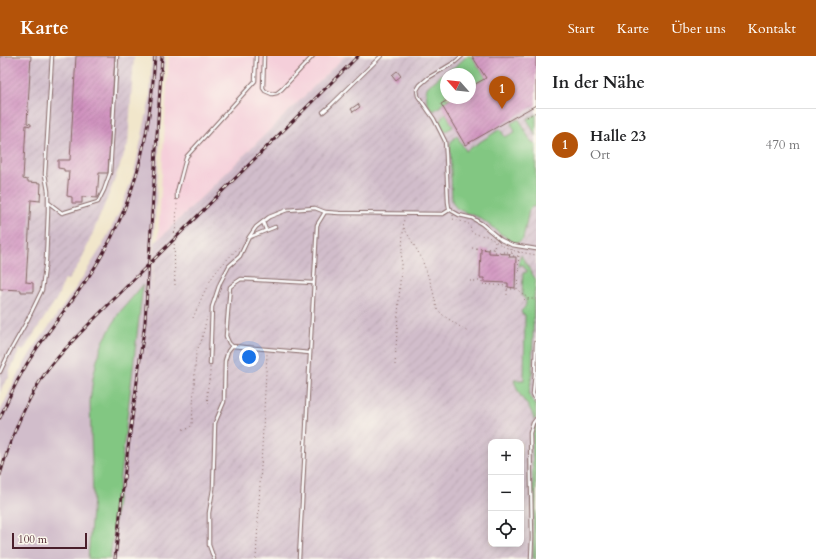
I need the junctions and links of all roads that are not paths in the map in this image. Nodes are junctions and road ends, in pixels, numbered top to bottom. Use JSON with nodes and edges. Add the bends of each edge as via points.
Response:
{"nodes":[{"id":1,"x":52,"y":56,"type":"edge"},
{"id":2,"x":117,"y":56,"type":"edge"},
{"id":3,"x":256,"y":56,"type":"edge"},
{"id":4,"x":264,"y":56,"type":"edge"},
{"id":5,"x":313,"y":56,"type":"edge"},
{"id":6,"x":381,"y":56,"type":"edge"},
{"id":7,"x":462,"y":56,"type":"edge"},
{"id":8,"x":322,"y":112,"type":"dead end"},
{"id":9,"x":177,"y":198,"type":"road end"},
{"id":10,"x":48,"y":202,"type":"junction"},
{"id":11,"x":451,"y":209,"type":"junction"},
{"id":12,"x":325,"y":212,"type":"junction"},
{"id":13,"x":263,"y":222,"type":"junction"},
{"id":14,"x":274,"y":227,"type":"dead end"},
{"id":15,"x":266,"y":230,"type":"junction"},
{"id":16,"x":249,"y":237,"type":"junction"},
{"id":17,"x":536,"y":249,"type":"edge"},
{"id":18,"x":314,"y":283,"type":"junction"},
{"id":19,"x":536,"y":343,"type":"edge"},
{"id":20,"x":232,"y":346,"type":"junction"},
{"id":21,"x":310,"y":353,"type":"junction"},
{"id":22,"x":210,"y":364,"type":"road end"},
{"id":23,"x":0,"y":372,"type":"edge"},
{"id":24,"x":536,"y":400,"type":"edge"},
{"id":25,"x":536,"y":420,"type":"edge"},
{"id":26,"x":214,"y":559,"type":"edge"},
{"id":27,"x":299,"y":559,"type":"edge"},
{"id":28,"x":531,"y":559,"type":"edge"}],
"edges":[{"from":1,"to":10,"type":"lane","via":[[46,174]]},
{"from":2,"to":10,"type":"lane","via":[[110,173],[104,190],[98,202],[62,213]]},
{"from":3,"to":9,"type":"lane","via":[[253,84],[187,156]]},
{"from":4,"to":5,"type":"lane","via":[[263,88],[272,94],[282,89]]},
{"from":6,"to":8,"type":"lane"},
{"from":7,"to":11,"type":"lane","via":[[428,78],[418,90],[418,96],[445,141],[448,202]]},
{"from":10,"to":23,"type":"lane","via":[[42,290]]},
{"from":11,"to":12,"type":"lane","via":[[443,214]]},
{"from":11,"to":17,"type":"lane","via":[[482,224],[501,240],[512,245]]},
{"from":12,"to":13,"type":"lane","via":[[315,208],[287,210]]},
{"from":12,"to":18,"type":"lane","via":[[317,225]]},
{"from":13,"to":15,"type":"lane"},
{"from":13,"to":16,"type":"lane"},
{"from":14,"to":15,"type":"lane"},
{"from":15,"to":16,"type":"lane"},
{"from":16,"to":22,"type":"lane","via":[[240,256],[229,266],[220,283],[212,307]]},
{"from":18,"to":20,"type":"lane","via":[[241,280],[235,282],[230,287],[226,336]]},
{"from":18,"to":21,"type":"lane"},
{"from":19,"to":24,"type":"lane","via":[[533,394]]},
{"from":20,"to":21,"type":"lane"},
{"from":20,"to":26,"type":"lane","via":[[225,361],[224,402],[216,422],[213,489],[209,513],[209,545]]},
{"from":21,"to":27,"type":"lane"},
{"from":25,"to":28,"type":"lane","via":[[530,433]]}]}
